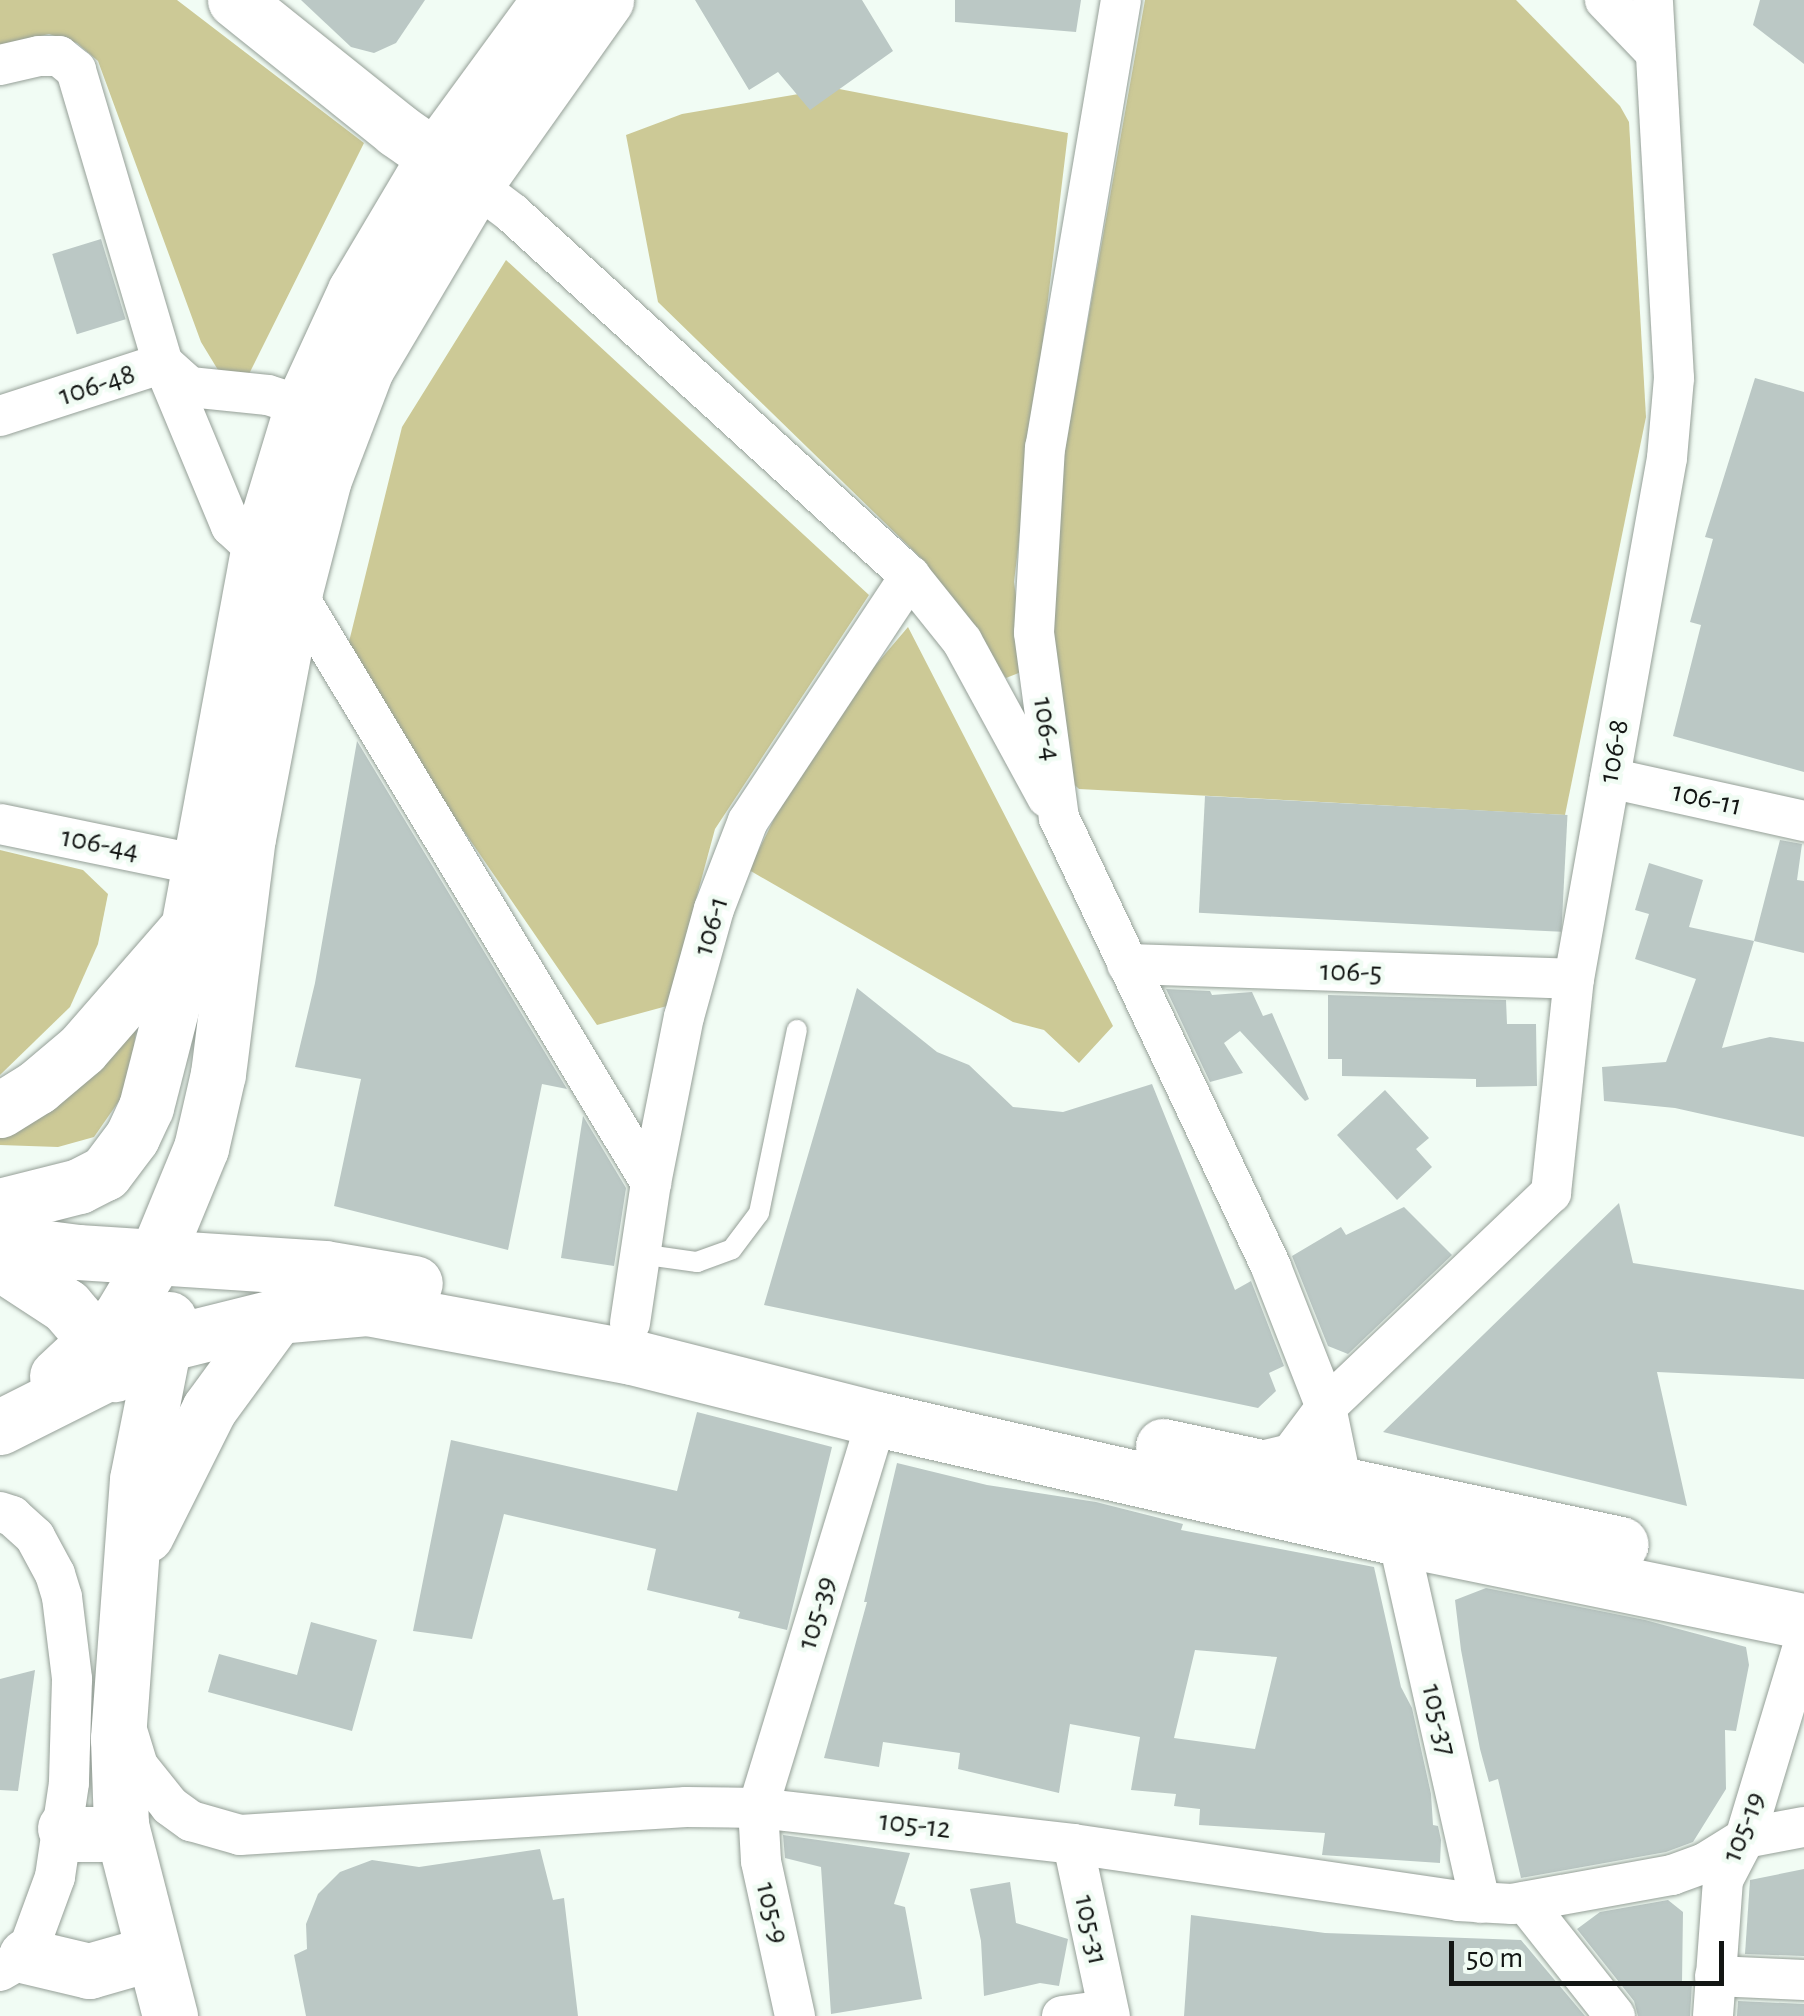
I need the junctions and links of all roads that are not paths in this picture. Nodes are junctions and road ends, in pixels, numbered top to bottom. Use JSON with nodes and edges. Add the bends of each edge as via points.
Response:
{"nodes":[{"id":1,"x":235,"y":0,"type":"edge"},
{"id":2,"x":549,"y":0,"type":"edge"},
{"id":3,"x":606,"y":0,"type":"edge"},
{"id":4,"x":1121,"y":0,"type":"edge"},
{"id":5,"x":1604,"y":0,"type":"edge"},
{"id":6,"x":1653,"y":0,"type":"edge"},
{"id":7,"x":1655,"y":52,"type":"junction"},
{"id":8,"x":0,"y":66,"type":"edge"},
{"id":9,"x":455,"y":171,"type":"junction"},
{"id":10,"x":163,"y":362,"type":"junction"},
{"id":11,"x":302,"y":406,"type":"junction"},
{"id":12,"x":0,"y":416,"type":"edge"},
{"id":13,"x":258,"y":551,"type":"junction"},
{"id":14,"x":910,"y":576,"type":"junction"},
{"id":15,"x":294,"y":591,"type":"junction"},
{"id":16,"x":1610,"y":778,"type":"junction"},
{"id":17,"x":1059,"y":818,"type":"junction"},
{"id":18,"x":1804,"y":821,"type":"edge"},
{"id":19,"x":0,"y":824,"type":"edge"},
{"id":20,"x":200,"y":866,"type":"junction"},
{"id":21,"x":186,"y":930,"type":"junction"},
{"id":22,"x":1127,"y":964,"type":"junction"},
{"id":23,"x":1574,"y":979,"type":"junction"},
{"id":24,"x":797,"y":1030,"type":"dead end"},
{"id":25,"x":0,"y":1110,"type":"edge"},
{"id":26,"x":651,"y":1183,"type":"junction"},
{"id":27,"x":0,"y":1206,"type":"edge"},
{"id":28,"x":0,"y":1242,"type":"edge"},
{"id":29,"x":640,"y":1254,"type":"junction"},
{"id":30,"x":168,"y":1258,"type":"junction"},
{"id":31,"x":0,"y":1263,"type":"edge"},
{"id":32,"x":277,"y":1316,"type":"junction"},
{"id":33,"x":630,"y":1322,"type":"junction"},
{"id":34,"x":165,"y":1344,"type":"junction"},
{"id":35,"x":104,"y":1355,"type":"junction"},
{"id":36,"x":1326,"y":1407,"type":"junction"},
{"id":37,"x":877,"y":1419,"type":"junction"},
{"id":38,"x":0,"y":1424,"type":"edge"},
{"id":39,"x":1249,"y":1464,"type":"junction"},
{"id":40,"x":137,"y":1480,"type":"junction"},
{"id":41,"x":1342,"y":1484,"type":"junction"},
{"id":42,"x":0,"y":1512,"type":"edge"},
{"id":43,"x":1398,"y":1538,"type":"junction"},
{"id":44,"x":130,"y":1569,"type":"junction"},
{"id":45,"x":1804,"y":1583,"type":"edge"},
{"id":46,"x":1804,"y":1621,"type":"edge"},
{"id":47,"x":1804,"y":1642,"type":"edge"},
{"id":48,"x":122,"y":1666,"type":"junction"},
{"id":49,"x":758,"y":1808,"type":"junction"},
{"id":50,"x":121,"y":1824,"type":"junction"},
{"id":51,"x":1804,"y":1827,"type":"edge"},
{"id":52,"x":65,"y":1828,"type":"junction"},
{"id":53,"x":1746,"y":1838,"type":"junction"},
{"id":54,"x":1073,"y":1844,"type":"junction"},
{"id":55,"x":1525,"y":1902,"type":"junction"},
{"id":56,"x":1480,"y":1903,"type":"junction"},
{"id":57,"x":152,"y":1953,"type":"junction"},
{"id":58,"x":13,"y":1963,"type":"edge"},
{"id":59,"x":1804,"y":1980,"type":"edge"},
{"id":60,"x":1714,"y":1996,"type":"edge"},
{"id":61,"x":1109,"y":2013,"type":"edge"},
{"id":62,"x":170,"y":2016,"type":"edge"},
{"id":63,"x":795,"y":2016,"type":"edge"},
{"id":64,"x":1062,"y":2016,"type":"edge"},
{"id":65,"x":1615,"y":2016,"type":"edge"}],
"edges":[{"from":1,"to":9,"type":"main road"},
{"from":2,"to":9,"type":"main road"},
{"from":3,"to":9,"type":"main road"},
{"from":4,"to":17,"type":"street","name":"106-4","via":[[1045,446],[1034,634]]},
{"from":5,"to":7,"type":"street"},
{"from":6,"to":7,"type":"street","name":"106-8"},
{"from":7,"to":16,"type":"street","name":"106-8","via":[[1674,378],[1667,458]]},
{"from":8,"to":10,"type":"street","via":[[59,56],[76,70]]},
{"from":9,"to":11,"type":"main road","via":[[355,291]]},
{"from":9,"to":14,"type":"street","via":[[527,227]]},
{"from":9,"to":15,"type":"main road","via":[[366,369],[324,479]]},
{"from":10,"to":11,"type":"street","name":"106-48","via":[[190,387],[268,394]]},
{"from":10,"to":12,"type":"street","name":"106-48"},
{"from":10,"to":13,"type":"street","via":[[231,526]]},
{"from":11,"to":13,"type":"main road"},
{"from":13,"to":20,"type":"main road"},
{"from":14,"to":17,"type":"street","via":[[962,641]]},
{"from":14,"to":26,"type":"street","name":"106-1","via":[[748,821],[684,1017]]},
{"from":15,"to":26,"type":"street"},
{"from":15,"to":30,"type":"main road","via":[[248,838],[218,1074]]},
{"from":16,"to":18,"type":"street","name":"106-11"},
{"from":16,"to":23,"type":"street","name":"106-8"},
{"from":17,"to":22,"type":"street","name":"106-4"},
{"from":19,"to":20,"type":"street","name":"106-44"},
{"from":20,"to":21,"type":"main road"},
{"from":21,"to":25,"type":"main road","via":[[79,1053]]},
{"from":21,"to":27,"type":"main road","via":[[158,1069],[120,1156],[80,1186]]},
{"from":22,"to":23,"type":"street","name":"106-5"},
{"from":22,"to":36,"type":"street","name":"106-4","via":[[1256,1234]]},
{"from":23,"to":36,"type":"street","name":"106-8","via":[[1551,1193]]},
{"from":24,"to":29,"type":"lane","via":[[759,1213],[732,1249],[697,1262]]},
{"from":26,"to":29,"type":"street","name":"106-1"},
{"from":28,"to":30,"type":"main road"},
{"from":29,"to":33,"type":"street","name":"106-1"},
{"from":30,"to":33,"type":"main road","via":[[324,1268]]},
{"from":30,"to":34,"type":"main road"},
{"from":30,"to":35,"type":"main road","via":[[120,1317]]},
{"from":31,"to":35,"type":"main road","via":[[48,1290]]},
{"from":32,"to":34,"type":"main road"},
{"from":32,"to":37,"type":"main road","via":[[385,1311],[632,1357]]},
{"from":32,"to":44,"type":"main road","via":[[209,1409]]},
{"from":33,"to":39,"type":"main road","via":[[890,1388]]},
{"from":34,"to":35,"type":"main road"},
{"from":34,"to":40,"type":"main road"},
{"from":35,"to":38,"type":"main road"},
{"from":35,"to":40,"type":"main road","via":[[126,1406]]},
{"from":36,"to":39,"type":"street","name":"106-8","via":[[1291,1454]]},
{"from":36,"to":41,"type":"street","name":"106-4"},
{"from":37,"to":43,"type":"main road"},
{"from":37,"to":49,"type":"street","name":"105-39"},
{"from":39,"to":41,"type":"main road"},
{"from":40,"to":44,"type":"main road"},
{"from":41,"to":45,"type":"main road"},
{"from":42,"to":52,"type":"street","via":[[35,1537],[62,1597],[72,1679]]},
{"from":43,"to":46,"type":"main road"},
{"from":43,"to":56,"type":"street","name":"105-37"},
{"from":44,"to":48,"type":"main road"},
{"from":47,"to":53,"type":"street","name":"105-19"},
{"from":48,"to":49,"type":"street","name":"105-12","via":[[124,1717],[138,1766],[170,1806],[215,1830],[265,1835]]},
{"from":48,"to":50,"type":"main road"},
{"from":49,"to":54,"type":"street","name":"105-12"},
{"from":49,"to":63,"type":"street","name":"105-9","via":[[761,1861]]},
{"from":50,"to":52,"type":"main road","via":[[99,1834]]},
{"from":50,"to":57,"type":"main road"},
{"from":51,"to":53,"type":"street","name":"105-12"},
{"from":52,"to":58,"type":"street","via":[[55,1877]]},
{"from":53,"to":55,"type":"street","name":"105-12","via":[[1672,1875]]},
{"from":53,"to":60,"type":"street","name":"105-19","via":[[1723,1880]]},
{"from":54,"to":56,"type":"street","name":"105-12"},
{"from":54,"to":61,"type":"street","name":"105-31"},
{"from":55,"to":56,"type":"street","name":"105-12"},
{"from":55,"to":65,"type":"street"},
{"from":57,"to":58,"type":"main road","via":[[89,1971]]},
{"from":57,"to":62,"type":"main road"},
{"from":59,"to":60,"type":"street"},
{"from":61,"to":64,"type":"street"}]}
